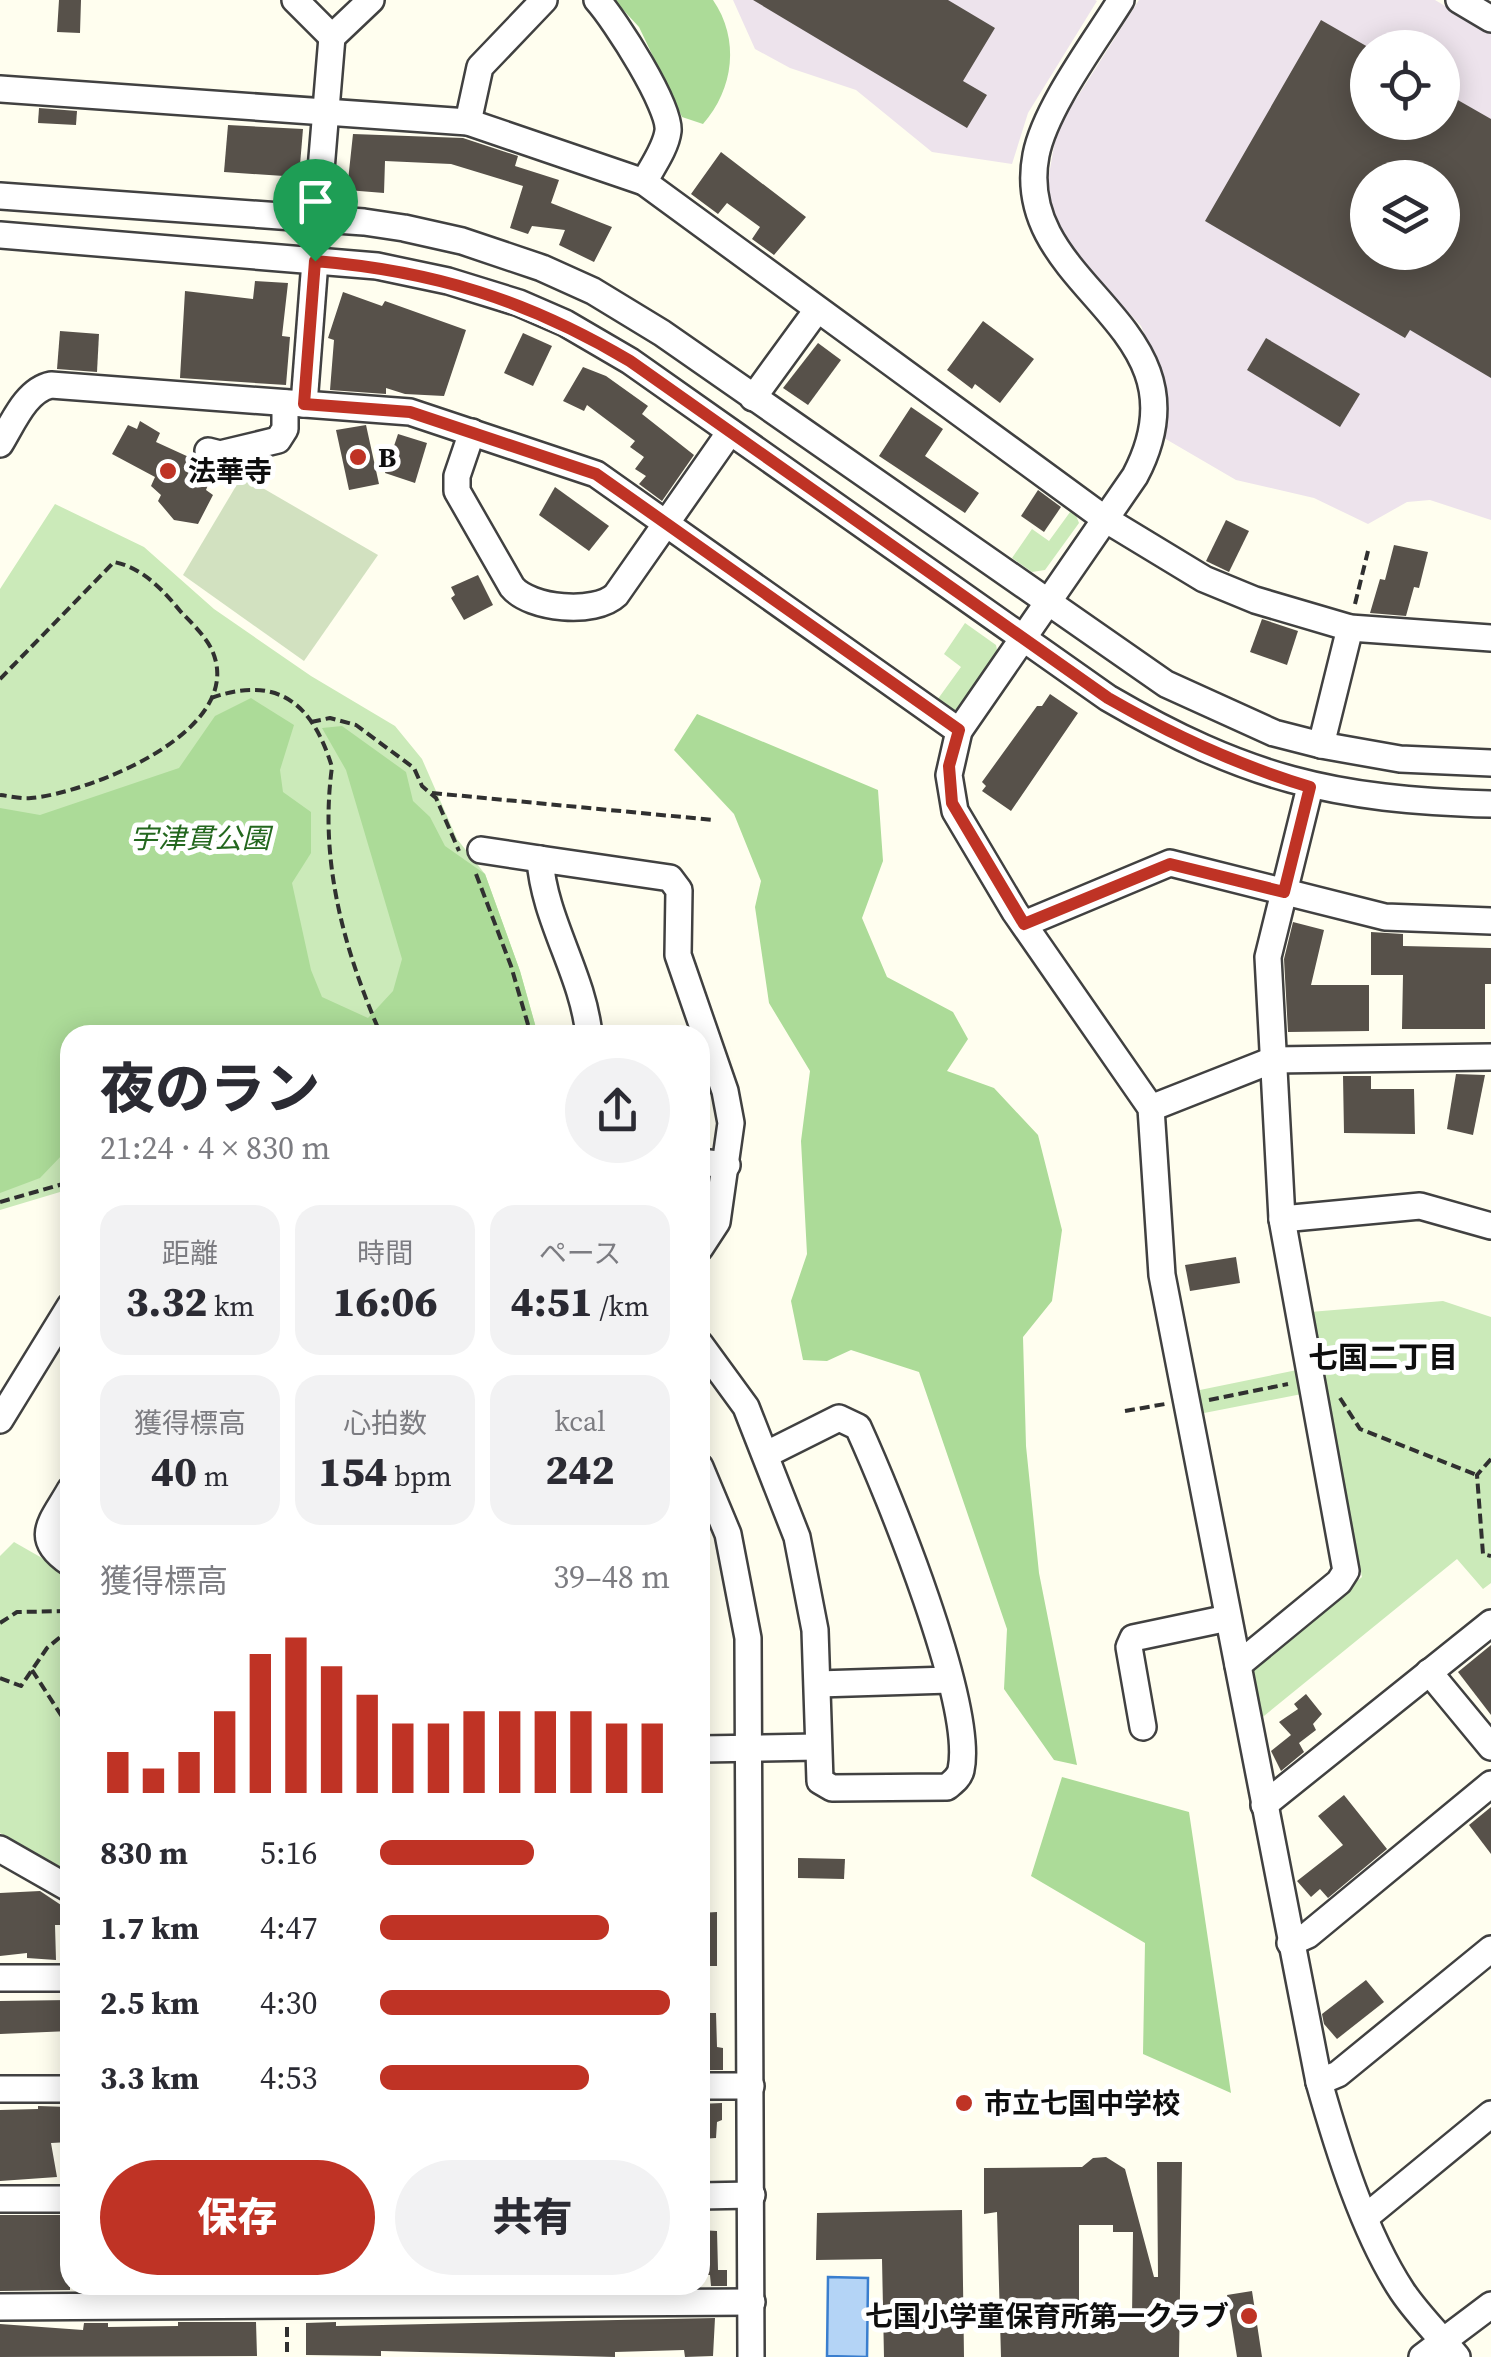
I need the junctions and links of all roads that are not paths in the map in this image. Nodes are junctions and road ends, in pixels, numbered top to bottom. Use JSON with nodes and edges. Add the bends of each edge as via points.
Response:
{"nodes":[{"id":1,"x":294,"y":0,"type":"edge"},
{"id":2,"x":371,"y":0,"type":"edge"},
{"id":3,"x":544,"y":0,"type":"edge"},
{"id":4,"x":597,"y":0,"type":"edge"},
{"id":5,"x":1121,"y":0,"type":"edge"},
{"id":6,"x":1459,"y":0,"type":"edge"},
{"id":7,"x":1491,"y":19,"type":"edge"},
{"id":8,"x":332,"y":38,"type":"junction"},
{"id":9,"x":0,"y":90,"type":"edge"},
{"id":10,"x":325,"y":113,"type":"junction"},
{"id":11,"x":468,"y":122,"type":"junction"},
{"id":12,"x":644,"y":182,"type":"junction"},
{"id":13,"x":0,"y":196,"type":"edge"},
{"id":14,"x":317,"y":218,"type":"junction"},
{"id":15,"x":0,"y":235,"type":"edge"},
{"id":16,"x":315,"y":261,"type":"junction"},
{"id":17,"x":817,"y":310,"type":"junction"},
{"id":18,"x":753,"y":398,"type":"junction"},
{"id":19,"x":295,"y":404,"type":"junction"},
{"id":20,"x":472,"y":432,"type":"junction"},
{"id":21,"x":730,"y":432,"type":"junction"},
{"id":22,"x":0,"y":444,"type":"edge"},
{"id":23,"x":208,"y":450,"type":"dead end"},
{"id":24,"x":1105,"y":518,"type":"junction"},
{"id":25,"x":665,"y":523,"type":"junction"},
{"id":26,"x":1046,"y":604,"type":"junction"},
{"id":27,"x":1350,"y":628,"type":"junction"},
{"id":28,"x":1491,"y":638,"type":"edge"},
{"id":29,"x":1022,"y":639,"type":"junction"},
{"id":30,"x":959,"y":730,"type":"junction"},
{"id":31,"x":1321,"y":745,"type":"junction"},
{"id":32,"x":1491,"y":764,"type":"edge"},
{"id":33,"x":1310,"y":787,"type":"junction"},
{"id":34,"x":1491,"y":804,"type":"edge"},
{"id":35,"x":473,"y":859,"type":"road end"},
{"id":36,"x":540,"y":859,"type":"junction"},
{"id":37,"x":1284,"y":892,"type":"junction"},
{"id":38,"x":1491,"y":920,"type":"edge"},
{"id":39,"x":1024,"y":924,"type":"junction"},
{"id":40,"x":587,"y":1025,"type":"edge"},
{"id":41,"x":702,"y":1025,"type":"edge"},
{"id":42,"x":710,"y":1047,"type":"edge"},
{"id":43,"x":1491,"y":1057,"type":"edge"},
{"id":44,"x":1273,"y":1060,"type":"junction"},
{"id":45,"x":1151,"y":1108,"type":"junction"},
{"id":46,"x":710,"y":1163,"type":"edge"},
{"id":47,"x":727,"y":1166,"type":"junction"},
{"id":48,"x":1282,"y":1219,"type":"junction"},
{"id":49,"x":1491,"y":1226,"type":"edge"},
{"id":50,"x":710,"y":1233,"type":"edge"},
{"id":51,"x":60,"y":1322,"type":"edge"},
{"id":52,"x":710,"y":1366,"type":"edge"},
{"id":53,"x":0,"y":1420,"type":"edge"},
{"id":54,"x":767,"y":1454,"type":"junction"},
{"id":55,"x":710,"y":1492,"type":"edge"},
{"id":56,"x":60,"y":1507,"type":"edge"},
{"id":57,"x":60,"y":1557,"type":"edge"},
{"id":58,"x":1228,"y":1618,"type":"junction"},
{"id":59,"x":1491,"y":1623,"type":"edge"},
{"id":60,"x":1238,"y":1665,"type":"junction"},
{"id":61,"x":1429,"y":1672,"type":"junction"},
{"id":62,"x":950,"y":1680,"type":"junction"},
{"id":63,"x":818,"y":1684,"type":"junction"},
{"id":64,"x":1143,"y":1727,"type":"dead end"},
{"id":65,"x":750,"y":1748,"type":"junction"},
{"id":66,"x":817,"y":1748,"type":"junction"},
{"id":67,"x":1491,"y":1748,"type":"edge"},
{"id":68,"x":710,"y":1749,"type":"edge"},
{"id":69,"x":1491,"y":1784,"type":"edge"},
{"id":70,"x":1264,"y":1805,"type":"junction"},
{"id":71,"x":0,"y":1849,"type":"edge"},
{"id":72,"x":60,"y":1883,"type":"edge"},
{"id":73,"x":1290,"y":1942,"type":"junction"},
{"id":74,"x":1491,"y":1949,"type":"edge"},
{"id":75,"x":0,"y":1978,"type":"edge"},
{"id":76,"x":60,"y":1978,"type":"edge"},
{"id":77,"x":1319,"y":2082,"type":"junction"},
{"id":78,"x":710,"y":2086,"type":"edge"},
{"id":79,"x":751,"y":2086,"type":"junction"},
{"id":80,"x":0,"y":2089,"type":"edge"},
{"id":81,"x":60,"y":2089,"type":"edge"},
{"id":82,"x":1491,"y":2114,"type":"edge"},
{"id":83,"x":710,"y":2196,"type":"edge"},
{"id":84,"x":752,"y":2196,"type":"junction"},
{"id":85,"x":0,"y":2199,"type":"edge"},
{"id":86,"x":60,"y":2199,"type":"edge"},
{"id":87,"x":1367,"y":2216,"type":"junction"},
{"id":88,"x":292,"y":2296,"type":"edge"},
{"id":89,"x":752,"y":2302,"type":"junction"},
{"id":90,"x":1491,"y":2304,"type":"edge"},
{"id":91,"x":0,"y":2307,"type":"edge"},
{"id":92,"x":1450,"y":2349,"type":"edge"},
{"id":93,"x":751,"y":2357,"type":"edge"},
{"id":94,"x":1422,"y":2357,"type":"edge"}],
"edges":[{"from":1,"to":8,"type":"street"},
{"from":2,"to":8,"type":"street"},
{"from":3,"to":11,"type":"street","via":[[480,67]]},
{"from":4,"to":12,"type":"street","via":[[623,33],[667,119],[666,140]]},
{"from":5,"to":24,"type":"street","via":[[1044,128],[1034,176],[1039,216],[1057,253],[1133,340],[1152,390],[1148,447]]},
{"from":6,"to":7,"type":"street"},
{"from":8,"to":10,"type":"street"},
{"from":9,"to":10,"type":"street"},
{"from":10,"to":11,"type":"street"},
{"from":10,"to":14,"type":"street"},
{"from":11,"to":12,"type":"street"},
{"from":12,"to":17,"type":"street"},
{"from":13,"to":14,"type":"street"},
{"from":14,"to":18,"type":"street","via":[[434,234],[542,268],[628,311]]},
{"from":15,"to":16,"type":"street"},
{"from":16,"to":19,"type":"street"},
{"from":16,"to":21,"type":"street","via":[[448,280],[518,303],[630,361]]},
{"from":17,"to":18,"type":"street"},
{"from":17,"to":24,"type":"street"},
{"from":18,"to":26,"type":"street"},
{"from":19,"to":20,"type":"street","via":[[410,412]]},
{"from":19,"to":22,"type":"street","via":[[51,384],[30,397]]},
{"from":19,"to":23,"type":"street","via":[[278,440],[220,454]]},
{"from":20,"to":25,"type":"street","via":[[596,474]]},
{"from":20,"to":25,"type":"street","via":[[457,491],[522,597],[608,602]]},
{"from":21,"to":25,"type":"street"},
{"from":21,"to":29,"type":"street"},
{"from":24,"to":26,"type":"street"},
{"from":24,"to":27,"type":"street","via":[[1204,579]]},
{"from":25,"to":30,"type":"street"},
{"from":26,"to":29,"type":"street"},
{"from":26,"to":31,"type":"street","via":[[1181,692]]},
{"from":27,"to":28,"type":"street"},
{"from":27,"to":31,"type":"street"},
{"from":29,"to":30,"type":"street"},
{"from":29,"to":33,"type":"street","via":[[1188,744]]},
{"from":30,"to":39,"type":"street","via":[[949,766],[952,803]]},
{"from":31,"to":32,"type":"street","via":[[1400,760]]},
{"from":33,"to":34,"type":"street","via":[[1382,799]]},
{"from":33,"to":37,"type":"street"},
{"from":35,"to":36,"type":"street"},
{"from":36,"to":40,"type":"street"},
{"from":36,"to":41,"type":"street","via":[[670,878],[677,885],[678,954]]},
{"from":37,"to":38,"type":"street","via":[[1385,916]]},
{"from":37,"to":39,"type":"street","via":[[1170,864]]},
{"from":37,"to":44,"type":"street","via":[[1268,957]]},
{"from":39,"to":45,"type":"street"},
{"from":42,"to":47,"type":"street","via":[[731,1123]]},
{"from":43,"to":44,"type":"street"},
{"from":44,"to":45,"type":"street"},
{"from":44,"to":48,"type":"street"},
{"from":45,"to":58,"type":"street","via":[[1162,1274]]},
{"from":46,"to":47,"type":"street"},
{"from":47,"to":50,"type":"street"},
{"from":48,"to":49,"type":"street","via":[[1420,1206]]},
{"from":48,"to":60,"type":"street","via":[[1346,1571]]},
{"from":51,"to":53,"type":"street"},
{"from":52,"to":54,"type":"street","via":[[746,1406]]},
{"from":54,"to":62,"type":"street","via":[[840,1418],[858,1427],[891,1498]]},
{"from":54,"to":63,"type":"street","via":[[798,1537]]},
{"from":55,"to":65,"type":"street","via":[[744,1603]]},
{"from":56,"to":57,"type":"street","via":[[47,1538]]},
{"from":58,"to":60,"type":"street"},
{"from":58,"to":64,"type":"street","via":[[1133,1638]]},
{"from":59,"to":61,"type":"street"},
{"from":60,"to":70,"type":"street"},
{"from":61,"to":67,"type":"street"},
{"from":61,"to":70,"type":"street"},
{"from":62,"to":63,"type":"street"},
{"from":62,"to":66,"type":"street","via":[[962,1768],[947,1787],[832,1788],[820,1781]]},
{"from":63,"to":66,"type":"street"},
{"from":65,"to":66,"type":"street"},
{"from":65,"to":68,"type":"street"},
{"from":65,"to":79,"type":"street"},
{"from":69,"to":73,"type":"street","via":[[1308,1935]]},
{"from":70,"to":73,"type":"street"},
{"from":71,"to":72,"type":"street"},
{"from":73,"to":77,"type":"street"},
{"from":74,"to":77,"type":"street","via":[[1338,2074]]},
{"from":75,"to":76,"type":"street"},
{"from":77,"to":87,"type":"street"},
{"from":78,"to":79,"type":"street"},
{"from":79,"to":84,"type":"street"},
{"from":80,"to":81,"type":"street"},
{"from":82,"to":87,"type":"street"},
{"from":83,"to":84,"type":"street"},
{"from":84,"to":89,"type":"street"},
{"from":85,"to":86,"type":"street"},
{"from":87,"to":92,"type":"street","via":[[1401,2290]]},
{"from":88,"to":89,"type":"street"},
{"from":88,"to":91,"type":"street"},
{"from":89,"to":93,"type":"street"},
{"from":90,"to":92,"type":"street"},
{"from":92,"to":94,"type":"street"}]}
